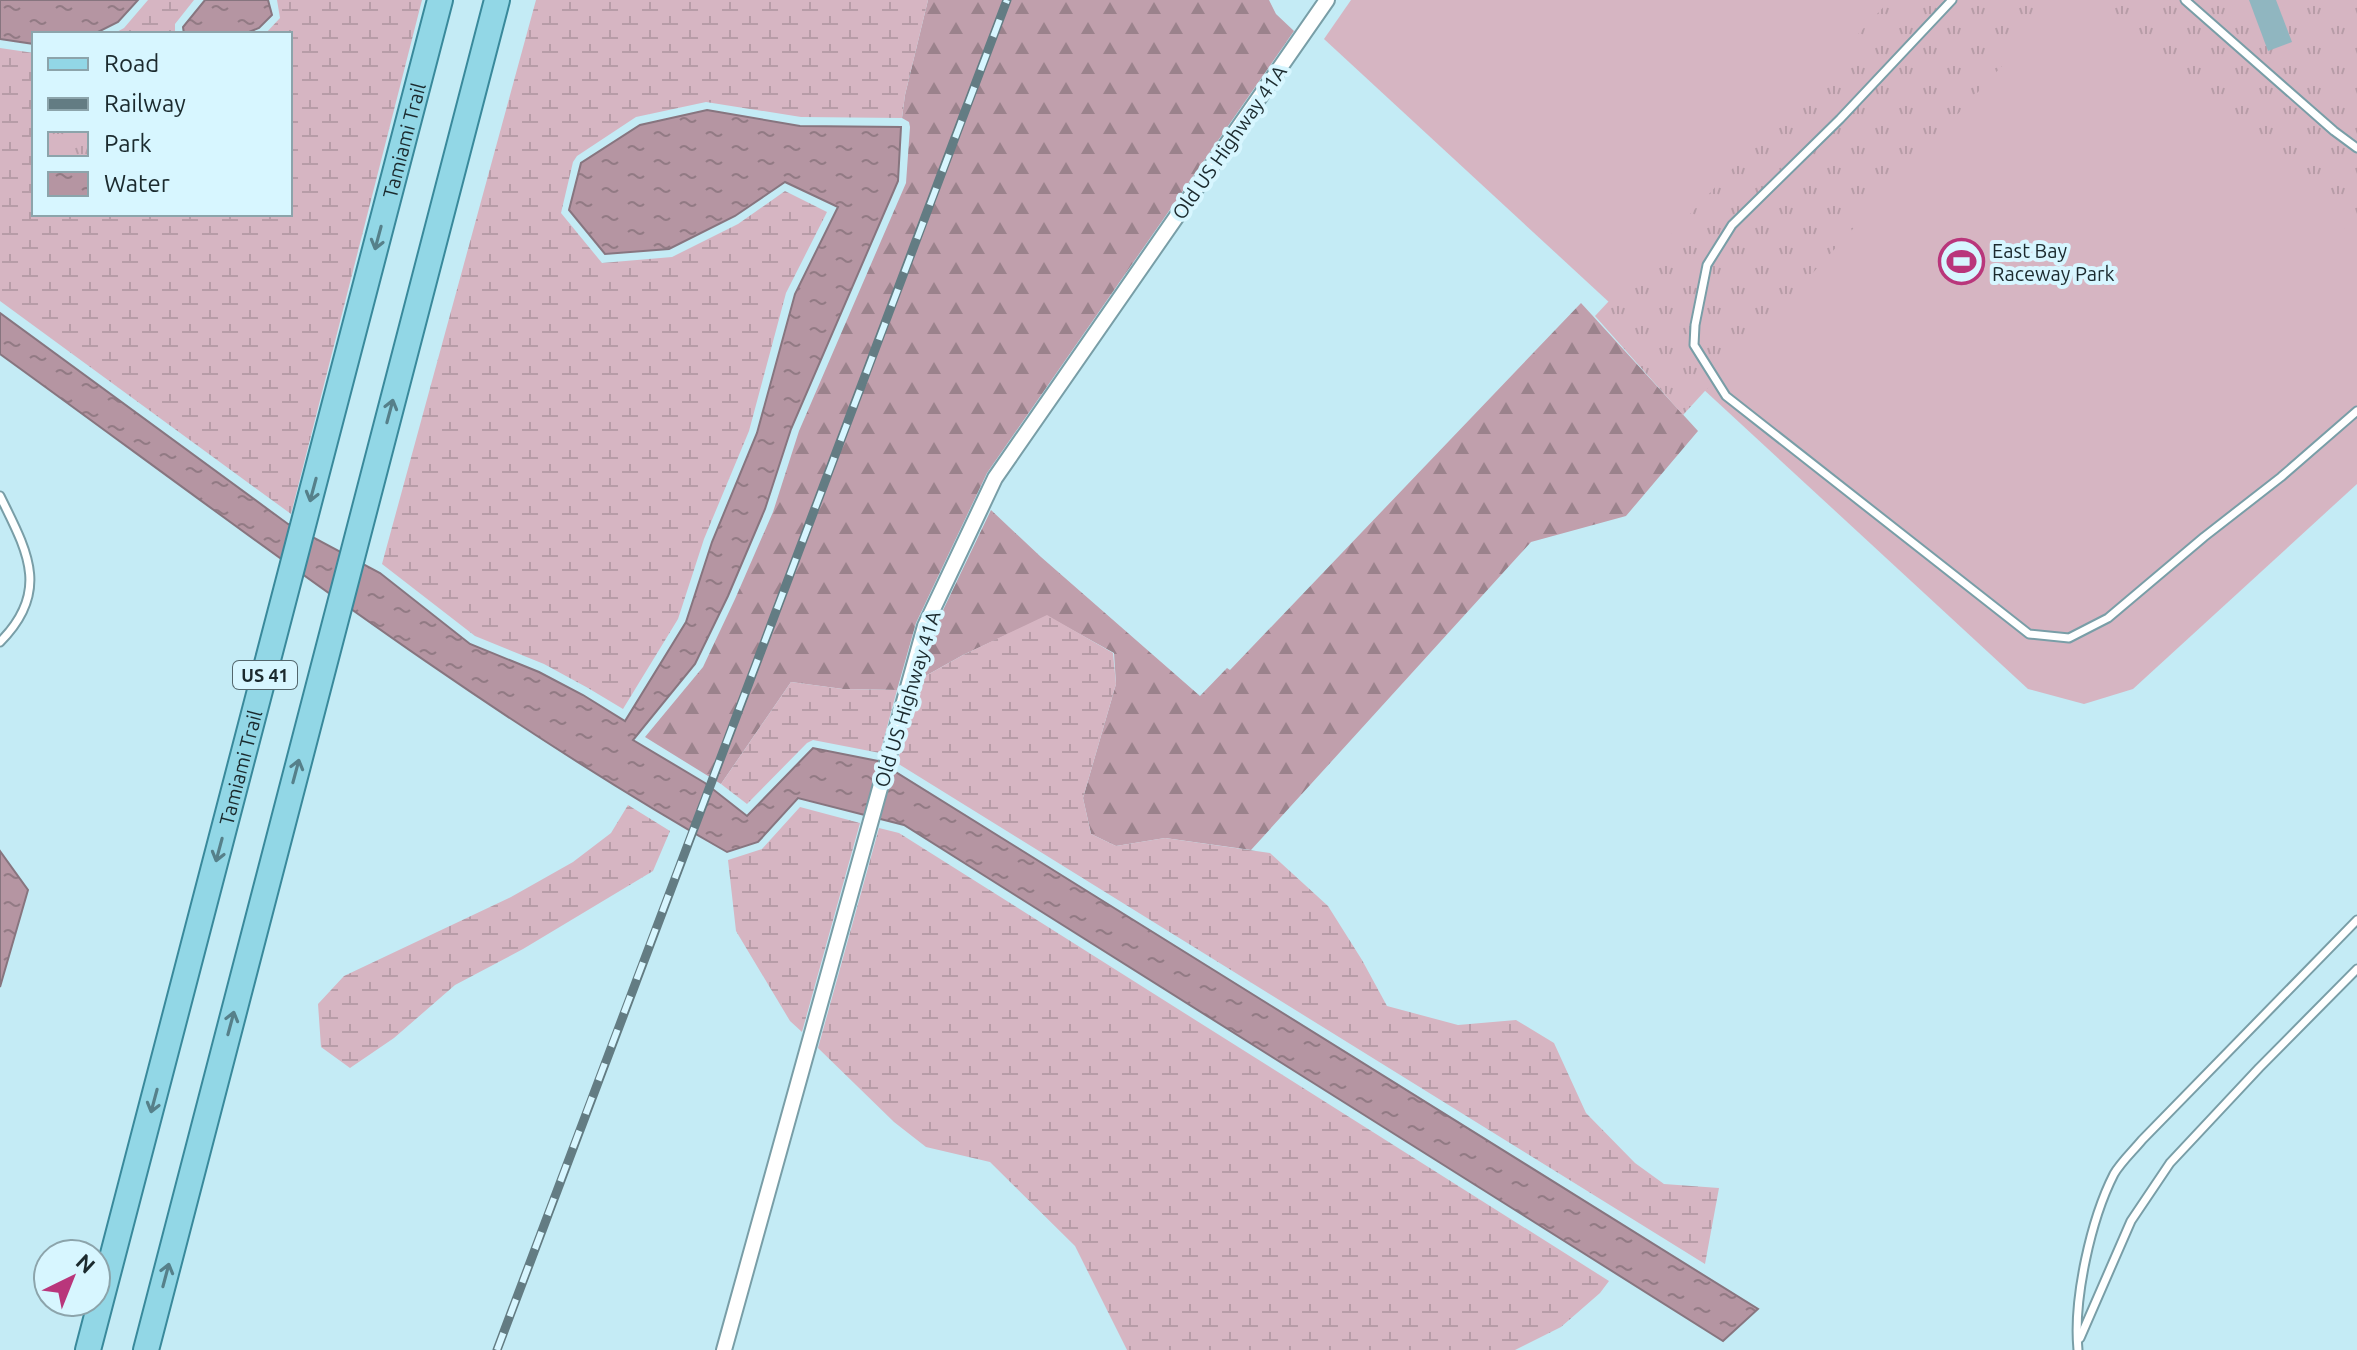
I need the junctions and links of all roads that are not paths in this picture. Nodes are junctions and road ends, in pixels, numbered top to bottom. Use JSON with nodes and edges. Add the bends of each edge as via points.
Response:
{"nodes":[{"id":1,"x":440,"y":0,"type":"edge"},
{"id":2,"x":497,"y":0,"type":"edge"},
{"id":3,"x":1327,"y":0,"type":"edge"},
{"id":4,"x":1952,"y":0,"type":"edge"},
{"id":5,"x":2185,"y":0,"type":"edge"},
{"id":6,"x":2357,"y":148,"type":"edge"},
{"id":7,"x":2357,"y":411,"type":"edge"},
{"id":8,"x":0,"y":496,"type":"edge"},
{"id":9,"x":0,"y":642,"type":"edge"},
{"id":10,"x":2357,"y":920,"type":"edge"},
{"id":11,"x":2357,"y":969,"type":"edge"},
{"id":12,"x":2078,"y":1347,"type":"edge"},
{"id":13,"x":88,"y":1350,"type":"edge"},
{"id":14,"x":146,"y":1350,"type":"edge"},
{"id":15,"x":724,"y":1350,"type":"edge"}],
"edges":[{"from":1,"to":13,"type":"main road","name":"Tamiami Trail","number":"US 41","one_way":true},
{"from":14,"to":2,"type":"main road","number":"US 41","one_way":true},
{"from":3,"to":15,"type":"street","name":"Old US Highway 41A","via":[[995,478],[925,626]]},
{"from":4,"to":7,"type":"lane","via":[[1732,225],[1707,265],[1694,345],[1726,396],[2029,634],[2069,638],[2108,618]]},
{"from":5,"to":6,"type":"lane"},
{"from":8,"to":9,"type":"lane","via":[[26,549],[31,590],[13,629]]},
{"from":10,"to":12,"type":"lane","via":[[2115,1172],[2081,1280]]},
{"from":11,"to":12,"type":"lane","via":[[2170,1163],[2131,1221]]}]}
